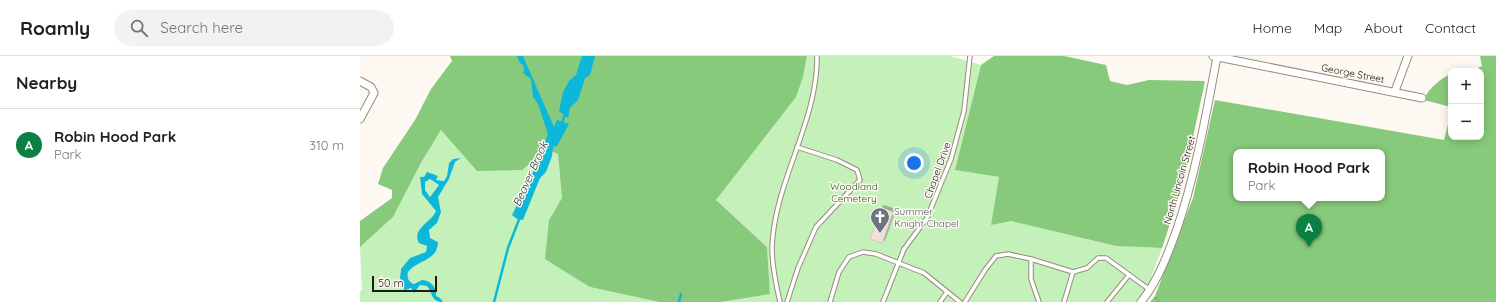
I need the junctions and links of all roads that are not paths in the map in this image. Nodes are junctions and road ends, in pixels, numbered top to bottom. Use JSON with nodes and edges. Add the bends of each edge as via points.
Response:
{"nodes":[{"id":1,"x":817,"y":56,"type":"edge"},
{"id":2,"x":970,"y":56,"type":"edge"},
{"id":3,"x":1215,"y":56,"type":"edge"},
{"id":4,"x":1408,"y":56,"type":"edge"},
{"id":5,"x":1229,"y":58,"type":"edge"},
{"id":6,"x":360,"y":81,"type":"edge"},
{"id":7,"x":1395,"y":91,"type":"junction"},
{"id":8,"x":1422,"y":98,"type":"dead end"},
{"id":9,"x":360,"y":119,"type":"edge"},
{"id":10,"x":797,"y":147,"type":"junction"},
{"id":11,"x":1031,"y":259,"type":"junction"},
{"id":12,"x":897,"y":264,"type":"junction"},
{"id":13,"x":1073,"y":272,"type":"junction"},
{"id":14,"x":1128,"y":275,"type":"junction"},
{"id":15,"x":1151,"y":290,"type":"junction"},
{"id":16,"x":948,"y":292,"type":"junction"},
{"id":17,"x":780,"y":302,"type":"edge"},
{"id":18,"x":787,"y":302,"type":"edge"},
{"id":19,"x":830,"y":302,"type":"edge"},
{"id":20,"x":883,"y":302,"type":"edge"},
{"id":21,"x":940,"y":302,"type":"edge"},
{"id":22,"x":960,"y":302,"type":"edge"},
{"id":23,"x":966,"y":302,"type":"edge"},
{"id":24,"x":1039,"y":302,"type":"edge"},
{"id":25,"x":1064,"y":302,"type":"edge"},
{"id":26,"x":1107,"y":302,"type":"edge"},
{"id":27,"x":1141,"y":302,"type":"edge"}],
"edges":[{"from":1,"to":10,"type":"lane","via":[[816,83]]},
{"from":2,"to":12,"type":"lane","name":"Chapel Drive","via":[[964,111],[951,159],[927,218],[904,249]]},
{"from":3,"to":5,"type":"street","name":"George Street"},
{"from":3,"to":15,"type":"street","name":"North Lincoln Street","via":[[1204,129],[1186,202]]},
{"from":4,"to":7,"type":"street"},
{"from":5,"to":7,"type":"street","name":"George Street"},
{"from":6,"to":9,"type":"street","via":[[371,87],[374,93]]},
{"from":7,"to":8,"type":"street","name":"George Street"},
{"from":10,"to":17,"type":"lane","via":[[779,205],[773,236],[772,249]]},
{"from":10,"to":18,"type":"lane","via":[[837,160],[857,170],[860,180],[816,227],[798,268]]},
{"from":11,"to":13,"type":"lane"},
{"from":11,"to":23,"type":"lane","via":[[1008,254],[996,256]]},
{"from":11,"to":24,"type":"lane","via":[[1031,279]]},
{"from":12,"to":16,"type":"lane","via":[[924,273]]},
{"from":12,"to":19,"type":"lane","via":[[876,254],[863,252],[849,257],[840,272]]},
{"from":12,"to":20,"type":"lane","name":"Chapel Drive"},
{"from":13,"to":14,"type":"lane","via":[[1087,268],[1098,258],[1106,258]]},
{"from":13,"to":25,"type":"lane"},
{"from":14,"to":15,"type":"lane"},
{"from":14,"to":26,"type":"lane"},
{"from":15,"to":27,"type":"street","name":"North Lincoln Street"},
{"from":16,"to":21,"type":"lane"},
{"from":16,"to":22,"type":"lane"}]}
